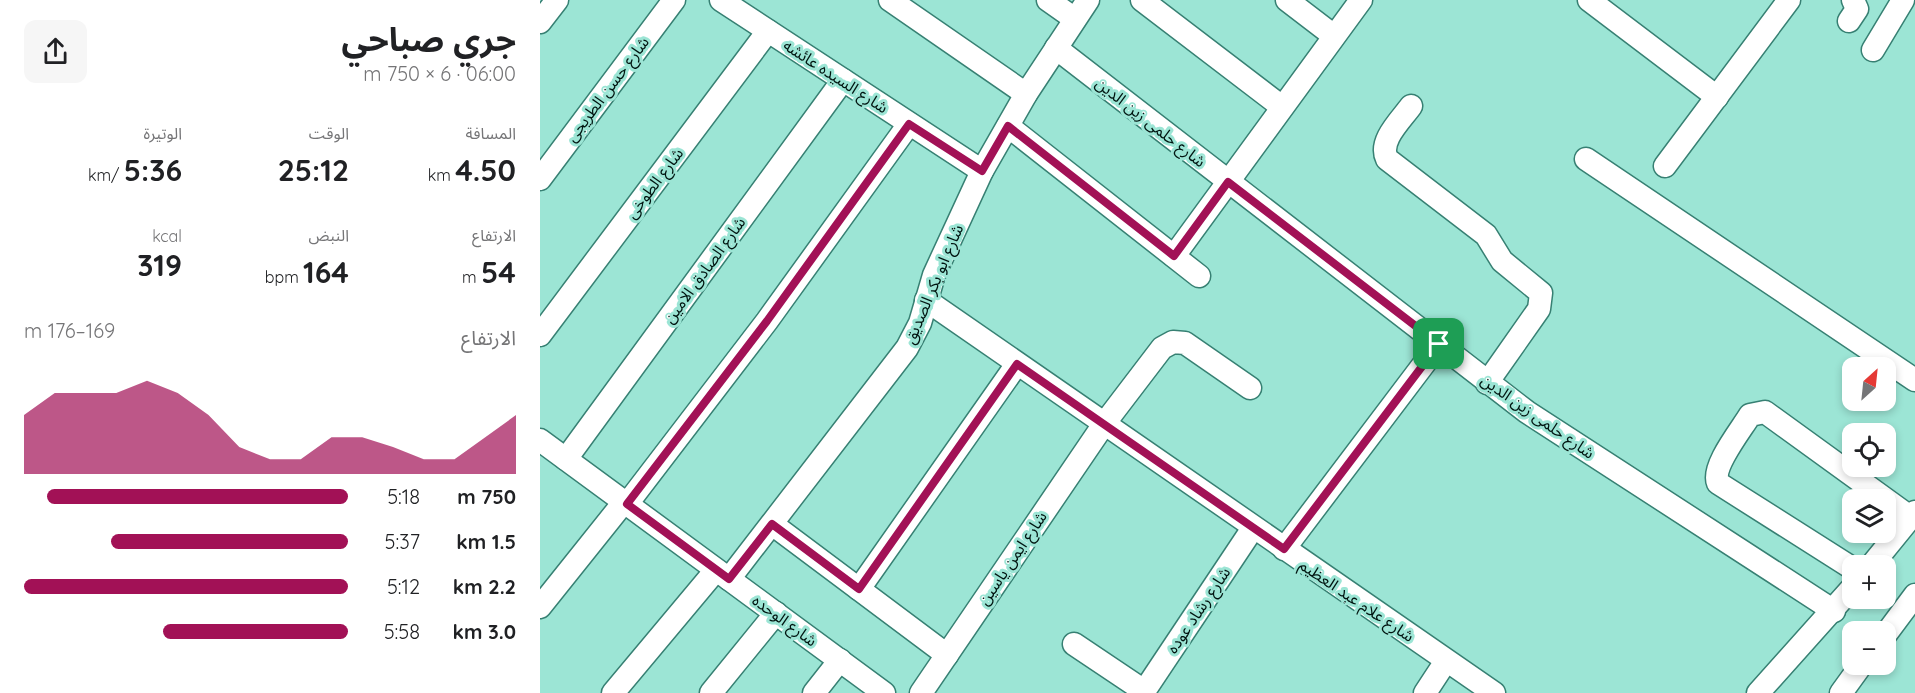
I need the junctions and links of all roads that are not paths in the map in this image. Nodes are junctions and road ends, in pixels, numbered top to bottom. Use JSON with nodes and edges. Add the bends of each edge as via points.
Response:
{"nodes":[{"id":1,"x":557,"y":0,"type":"edge"},
{"id":2,"x":674,"y":0,"type":"edge"},
{"id":3,"x":721,"y":0,"type":"edge"},
{"id":4,"x":890,"y":0,"type":"edge"},
{"id":5,"x":1048,"y":0,"type":"edge"},
{"id":6,"x":1088,"y":0,"type":"edge"},
{"id":7,"x":1142,"y":0,"type":"edge"},
{"id":8,"x":1287,"y":0,"type":"edge"},
{"id":9,"x":1360,"y":0,"type":"edge"},
{"id":10,"x":1789,"y":0,"type":"edge"},
{"id":11,"x":1903,"y":0,"type":"edge"},
{"id":12,"x":1602,"y":4,"type":"edge"},
{"id":13,"x":1075,"y":19,"type":"junction"},
{"id":14,"x":540,"y":22,"type":"edge"},
{"id":15,"x":768,"y":31,"type":"junction"},
{"id":16,"x":1334,"y":36,"type":"junction"},
{"id":17,"x":1056,"y":48,"type":"junction"},
{"id":18,"x":1873,"y":50,"type":"dead end"},
{"id":19,"x":843,"y":80,"type":"junction"},
{"id":20,"x":1026,"y":94,"type":"junction"},
{"id":21,"x":1717,"y":96,"type":"junction"},
{"id":22,"x":1411,"y":106,"type":"dead end"},
{"id":23,"x":1282,"y":107,"type":"junction"},
{"id":24,"x":909,"y":124,"type":"junction"},
{"id":25,"x":1008,"y":126,"type":"junction"},
{"id":26,"x":1586,"y":159,"type":"dead end"},
{"id":27,"x":1665,"y":166,"type":"dead end"},
{"id":28,"x":982,"y":171,"type":"junction"},
{"id":29,"x":540,"y":178,"type":"edge"},
{"id":30,"x":1228,"y":182,"type":"junction"},
{"id":31,"x":1174,"y":256,"type":"junction"},
{"id":32,"x":1200,"y":276,"type":"dead end"},
{"id":33,"x":926,"y":300,"type":"junction"},
{"id":34,"x":540,"y":335,"type":"edge"},
{"id":35,"x":1439,"y":344,"type":"junction"},
{"id":36,"x":1017,"y":364,"type":"junction"},
{"id":37,"x":1915,"y":380,"type":"edge"},
{"id":38,"x":1487,"y":383,"type":"junction"},
{"id":39,"x":1250,"y":388,"type":"dead end"},
{"id":40,"x":1104,"y":424,"type":"junction"},
{"id":41,"x":542,"y":446,"type":"edge"},
{"id":42,"x":566,"y":459,"type":"junction"},
{"id":43,"x":626,"y":503,"type":"junction"},
{"id":44,"x":1913,"y":515,"type":"edge"},
{"id":45,"x":772,"y":524,"type":"junction"},
{"id":46,"x":1253,"y":528,"type":"junction"},
{"id":47,"x":1284,"y":549,"type":"junction"},
{"id":48,"x":1880,"y":555,"type":"edge"},
{"id":49,"x":1842,"y":562,"type":"edge"},
{"id":50,"x":722,"y":575,"type":"junction"},
{"id":51,"x":859,"y":589,"type":"junction"},
{"id":52,"x":1915,"y":595,"type":"edge"},
{"id":53,"x":1842,"y":601,"type":"edge"},
{"id":54,"x":540,"y":607,"type":"edge"},
{"id":55,"x":1834,"y":611,"type":"junction"},
{"id":56,"x":776,"y":613,"type":"junction"},
{"id":57,"x":1896,"y":621,"type":"edge"},
{"id":58,"x":1074,"y":644,"type":"dead end"},
{"id":59,"x":946,"y":655,"type":"junction"},
{"id":60,"x":840,"y":660,"type":"junction"},
{"id":61,"x":1446,"y":661,"type":"junction"},
{"id":62,"x":1854,"y":675,"type":"edge"},
{"id":63,"x":1144,"y":692,"type":"edge"},
{"id":64,"x":613,"y":693,"type":"edge"},
{"id":65,"x":711,"y":693,"type":"edge"},
{"id":66,"x":814,"y":693,"type":"edge"},
{"id":67,"x":884,"y":693,"type":"edge"},
{"id":68,"x":921,"y":693,"type":"edge"},
{"id":69,"x":1425,"y":693,"type":"edge"},
{"id":70,"x":1494,"y":693,"type":"edge"},
{"id":71,"x":1758,"y":693,"type":"edge"},
{"id":72,"x":1841,"y":693,"type":"edge"}],
"edges":[{"from":1,"to":14,"type":"street"},
{"from":2,"to":29,"type":"street","name":"شارع حسن الطريجى"},
{"from":3,"to":15,"type":"street","name":"شارع السيده عائشه"},
{"from":4,"to":20,"type":"street"},
{"from":5,"to":13,"type":"street"},
{"from":6,"to":13,"type":"street","name":"شارع ابو بكر الصديق"},
{"from":7,"to":23,"type":"street"},
{"from":8,"to":16,"type":"street"},
{"from":9,"to":16,"type":"street"},
{"from":10,"to":21,"type":"street"},
{"from":11,"to":18,"type":"street"},
{"from":12,"to":21,"type":"street"},
{"from":13,"to":17,"type":"street","name":"شارع ابو بكر الصديق"},
{"from":15,"to":19,"type":"street","name":"شارع السيده عائشه"},
{"from":15,"to":34,"type":"street","name":"شارع الطوخى"},
{"from":16,"to":23,"type":"street"},
{"from":17,"to":20,"type":"street","name":"شارع ابو بكر الصديق"},
{"from":17,"to":30,"type":"street","name":"شارع حلمى زين الدين"},
{"from":19,"to":24,"type":"street","name":"شارع السيده عائشه"},
{"from":19,"to":42,"type":"street","name":"شارع الصادق الامين"},
{"from":20,"to":25,"type":"street","name":"شارع ابو بكر الصديق"},
{"from":21,"to":27,"type":"street"},
{"from":22,"to":38,"type":"street","via":[[1386,142],[1388,159],[1486,235],[1502,261],[1541,293],[1539,309]]},
{"from":23,"to":30,"type":"street"},
{"from":24,"to":28,"type":"street","name":"شارع السيده عائشه"},
{"from":24,"to":43,"type":"street","via":[[767,321]]},
{"from":25,"to":28,"type":"street","name":"شارع ابو بكر الصديق"},
{"from":25,"to":31,"type":"street"},
{"from":26,"to":37,"type":"street"},
{"from":28,"to":33,"type":"street","name":"شارع ابو بكر الصديق"},
{"from":30,"to":31,"type":"street"},
{"from":30,"to":35,"type":"street","name":"شارع حلمى زين الدين"},
{"from":31,"to":32,"type":"street"},
{"from":33,"to":36,"type":"street","name":"شارع علام عبد العظيم"},
{"from":33,"to":45,"type":"street","name":"شارع ابو بكر الصديق","via":[[907,348]]},
{"from":35,"to":38,"type":"street","name":"شارع حلمى زين الدين"},
{"from":35,"to":47,"type":"street"},
{"from":36,"to":40,"type":"street","name":"شارع علام عبد العظيم"},
{"from":36,"to":51,"type":"street"},
{"from":38,"to":55,"type":"street","name":"شارع حلمى زين الدين"},
{"from":39,"to":40,"type":"street","name":"شارع ايمن ياسين","via":[[1185,343],[1173,342],[1158,352]]},
{"from":40,"to":46,"type":"street","name":"شارع علام عبد العظيم"},
{"from":40,"to":59,"type":"street","name":"شارع ايمن ياسين"},
{"from":41,"to":42,"type":"street","name":"شارع الوحده"},
{"from":42,"to":43,"type":"street","name":"شارع الوحده"},
{"from":43,"to":50,"type":"street","name":"شارع الوحده"},
{"from":43,"to":54,"type":"street"},
{"from":44,"to":48,"type":"street"},
{"from":44,"to":49,"type":"street","via":[[1765,412],[1750,416],[1718,467],[1718,483]]},
{"from":45,"to":50,"type":"street","name":"شارع ابو بكر الصديق"},
{"from":45,"to":51,"type":"street"},
{"from":46,"to":47,"type":"street","name":"شارع علام عبد العظيم"},
{"from":46,"to":63,"type":"street","name":"شارع رشاد عوده"},
{"from":47,"to":61,"type":"street","name":"شارع علام عبد العظيم"},
{"from":50,"to":56,"type":"street","name":"شارع الوحده"},
{"from":50,"to":64,"type":"street","name":"شارع ابو بكر الصديق"},
{"from":51,"to":59,"type":"street"},
{"from":52,"to":57,"type":"street"},
{"from":53,"to":55,"type":"street"},
{"from":55,"to":71,"type":"street"},
{"from":56,"to":60,"type":"street","name":"شارع الوحده"},
{"from":56,"to":65,"type":"street"},
{"from":58,"to":63,"type":"street"},
{"from":59,"to":68,"type":"street","name":"شارع ايمن ياسين"},
{"from":60,"to":66,"type":"street"},
{"from":60,"to":67,"type":"street","name":"شارع الوحده"},
{"from":61,"to":69,"type":"street"},
{"from":61,"to":70,"type":"street","name":"شارع علام عبد العظيم"},
{"from":62,"to":72,"type":"street"}]}
